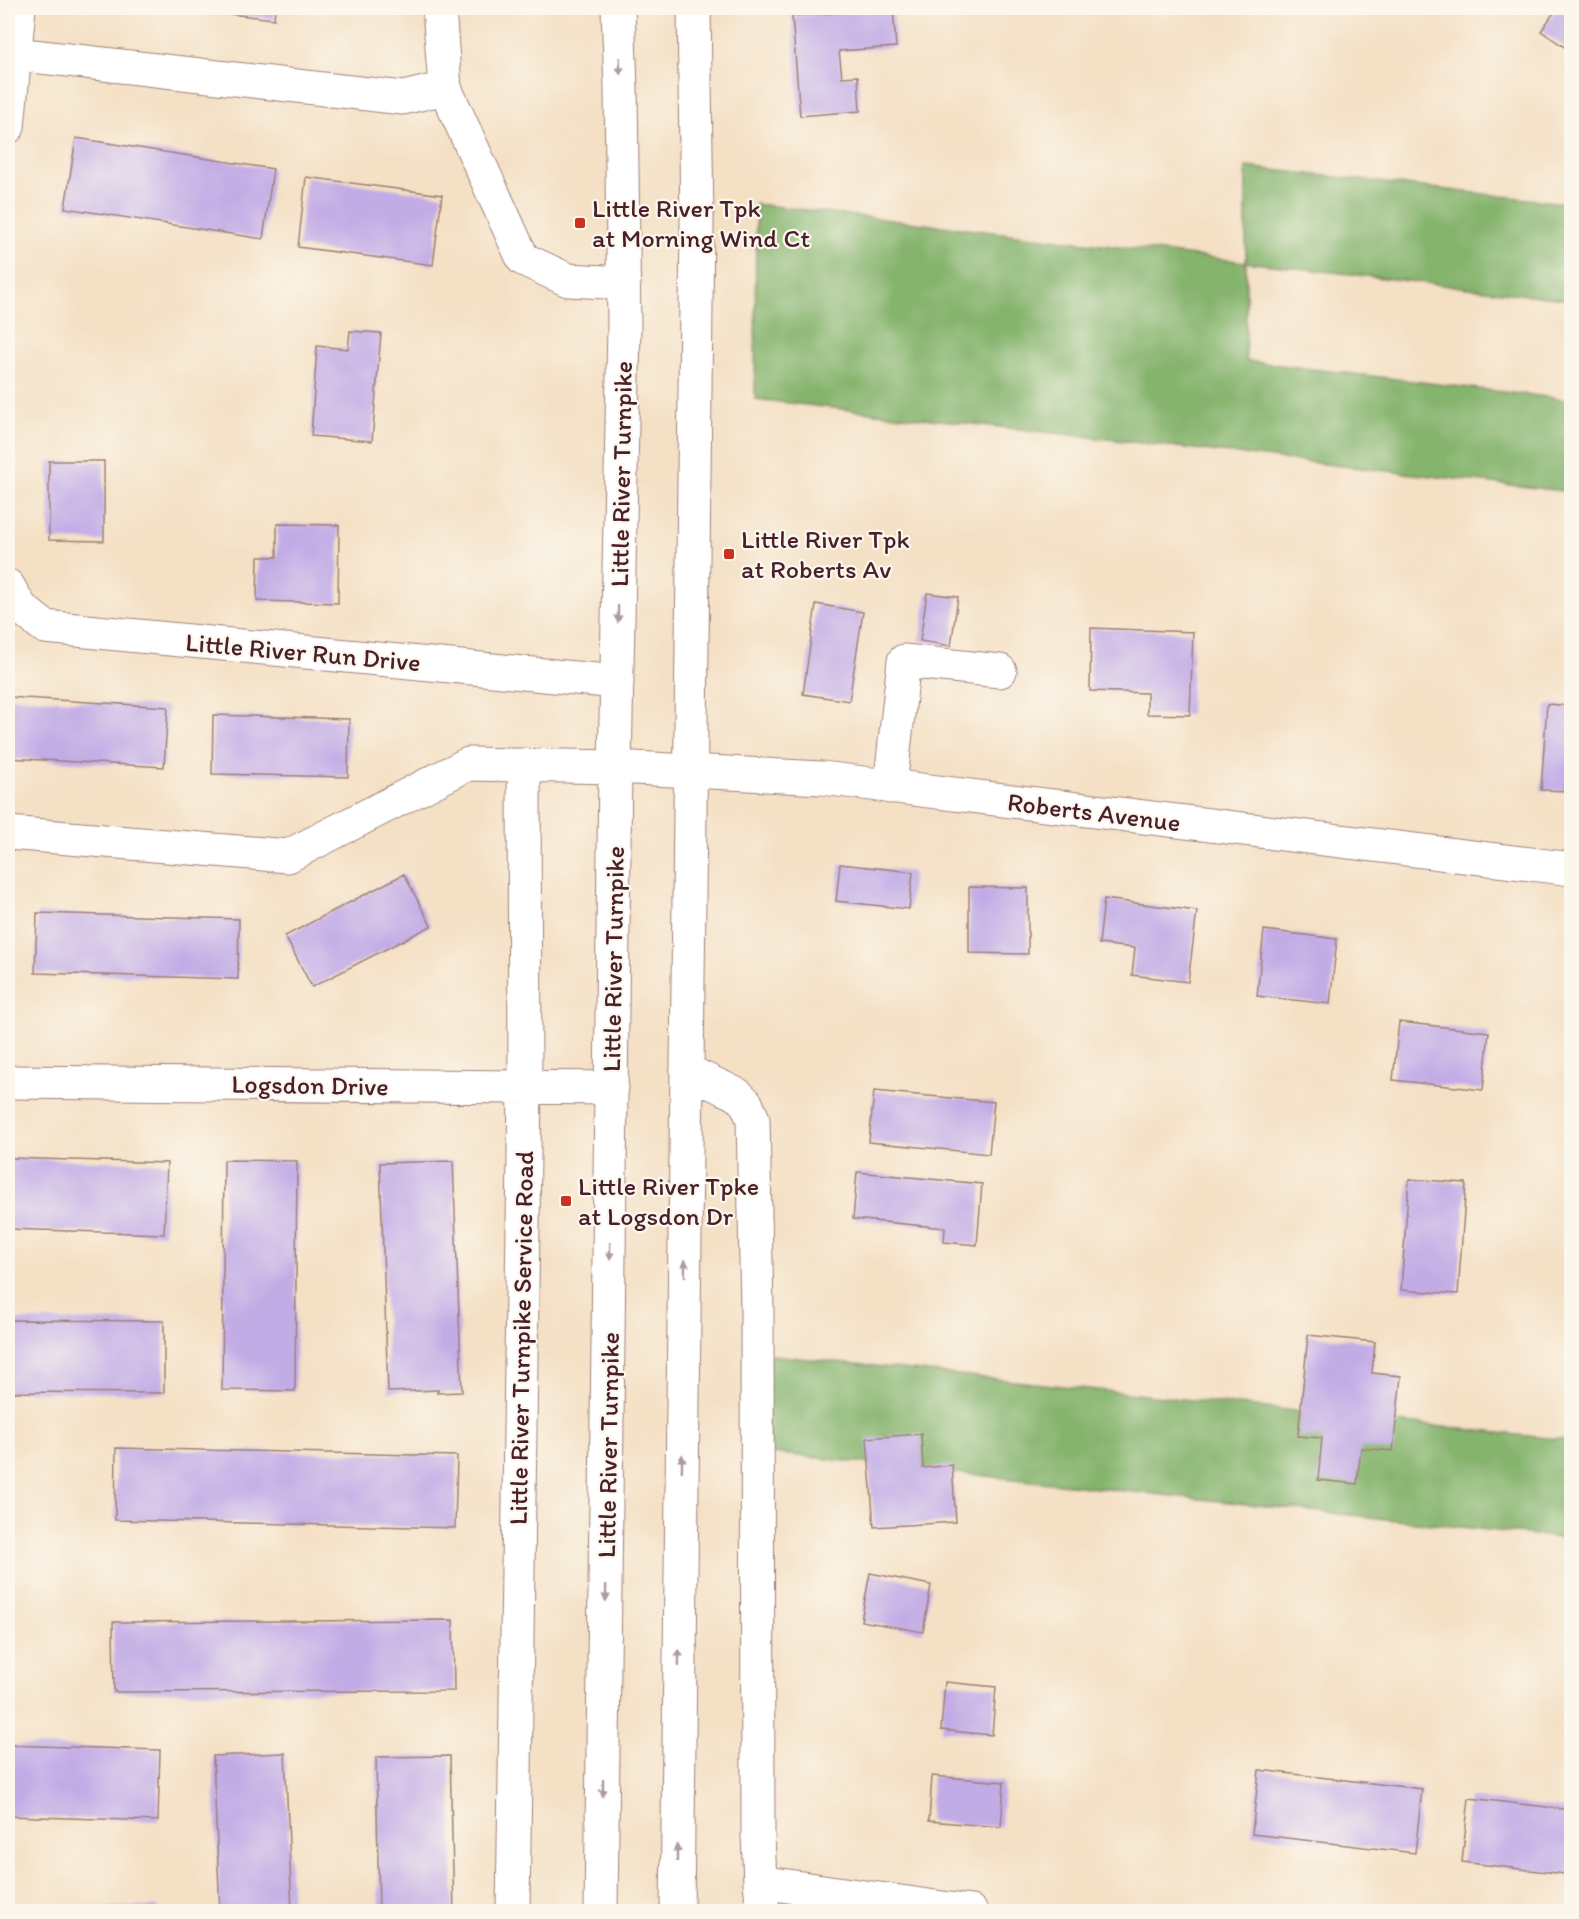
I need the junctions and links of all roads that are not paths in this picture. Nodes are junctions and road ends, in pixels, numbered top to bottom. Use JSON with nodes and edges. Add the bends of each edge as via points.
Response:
{"nodes":[{"id":1,"x":20,"y":8,"type":"edge"},
{"id":2,"x":439,"y":8,"type":"edge"},
{"id":3,"x":618,"y":8,"type":"edge"},
{"id":4,"x":694,"y":8,"type":"edge"},
{"id":5,"x":15,"y":54,"type":"junction"},
{"id":6,"x":445,"y":88,"type":"junction"},
{"id":7,"x":8,"y":127,"type":"edge"},
{"id":8,"x":624,"y":283,"type":"junction"},
{"id":9,"x":8,"y":586,"type":"edge"},
{"id":10,"x":1000,"y":671,"type":"dead end"},
{"id":11,"x":617,"y":682,"type":"junction"},
{"id":12,"x":524,"y":765,"type":"junction"},
{"id":13,"x":615,"y":767,"type":"junction"},
{"id":14,"x":690,"y":771,"type":"junction"},
{"id":15,"x":891,"y":787,"type":"junction"},
{"id":16,"x":8,"y":833,"type":"edge"},
{"id":17,"x":1572,"y":869,"type":"edge"},
{"id":18,"x":687,"y":1071,"type":"junction"},
{"id":19,"x":8,"y":1082,"type":"edge"},
{"id":20,"x":525,"y":1087,"type":"junction"},
{"id":21,"x":612,"y":1088,"type":"junction"},
{"id":22,"x":762,"y":1897,"type":"edge"},
{"id":23,"x":513,"y":1911,"type":"edge"},
{"id":24,"x":601,"y":1911,"type":"edge"},
{"id":25,"x":677,"y":1911,"type":"edge"},
{"id":26,"x":971,"y":1911,"type":"edge"}],
"edges":[{"from":1,"to":5,"type":"street"},
{"from":2,"to":6,"type":"street"},
{"from":3,"to":8,"type":"street","name":"Little River Turnpike","one_way":true},
{"from":4,"to":14,"type":"street","via":[[697,223]]},
{"from":5,"to":6,"type":"street","via":[[403,98]]},
{"from":5,"to":7,"type":"street"},
{"from":6,"to":8,"type":"street","via":[[524,259],[568,280]]},
{"from":8,"to":11,"type":"street","name":"Little River Turnpike","one_way":true},
{"from":9,"to":11,"type":"street","name":"Little River Run Drive","via":[[21,608],[45,627]]},
{"from":10,"to":15,"type":"street","via":[[904,661]]},
{"from":11,"to":13,"type":"street","name":"Little River Turnpike"},
{"from":12,"to":13,"type":"street"},
{"from":12,"to":16,"type":"street","via":[[468,764],[288,856]]},
{"from":12,"to":20,"type":"street","name":"Little River Turnpike Service Road"},
{"from":13,"to":14,"type":"street","name":"Roberts Avenue"},
{"from":13,"to":21,"type":"street","name":"Little River Turnpike"},
{"from":14,"to":15,"type":"street","name":"Roberts Avenue","via":[[822,778]]},
{"from":14,"to":18,"type":"street"},
{"from":15,"to":17,"type":"street","name":"Roberts Avenue"},
{"from":18,"to":22,"type":"street","via":[[738,1095],[746,1102],[753,1119]]},
{"from":25,"to":18,"type":"street","one_way":true},
{"from":19,"to":20,"type":"street","name":"Logsdon Drive"},
{"from":20,"to":21,"type":"street","name":"Logsdon Drive"},
{"from":20,"to":23,"type":"street","name":"Little River Turnpike Service Road"},
{"from":21,"to":24,"type":"street","name":"Little River Turnpike","one_way":true},
{"from":22,"to":26,"type":"street"}]}
